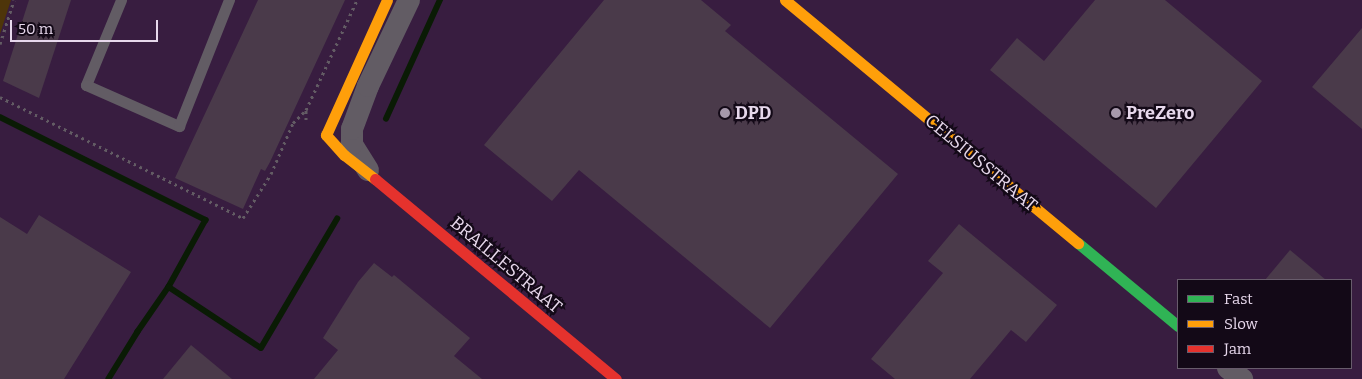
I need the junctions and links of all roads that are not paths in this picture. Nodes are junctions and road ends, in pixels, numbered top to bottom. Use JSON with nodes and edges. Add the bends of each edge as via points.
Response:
{"nodes":[{"id":1,"x":121,"y":0,"type":"edge"},
{"id":2,"x":229,"y":0,"type":"edge"},
{"id":3,"x":387,"y":0,"type":"edge"},
{"id":4,"x":409,"y":0,"type":"edge"},
{"id":5,"x":785,"y":0,"type":"edge"},
{"id":6,"x":374,"y":177,"type":"junction"},
{"id":7,"x":1177,"y":325,"type":"edge"},
{"id":8,"x":1229,"y":369,"type":"edge"},
{"id":9,"x":616,"y":379,"type":"edge"},
{"id":10,"x":1242,"y":379,"type":"edge"}],
"edges":[{"from":1,"to":2,"type":"lane","via":[[86,85],[179,126]]},
{"from":3,"to":6,"type":"street","name":"BRAILLESTRAAT","via":[[326,135],[344,155]]},
{"from":4,"to":6,"type":"street","via":[[352,128],[352,144]]},
{"from":5,"to":7,"type":"street","name":"CELSIUSSTRAAT"},
{"from":6,"to":9,"type":"street","name":"BRAILLESTRAAT"},
{"from":8,"to":10,"type":"street"}]}
